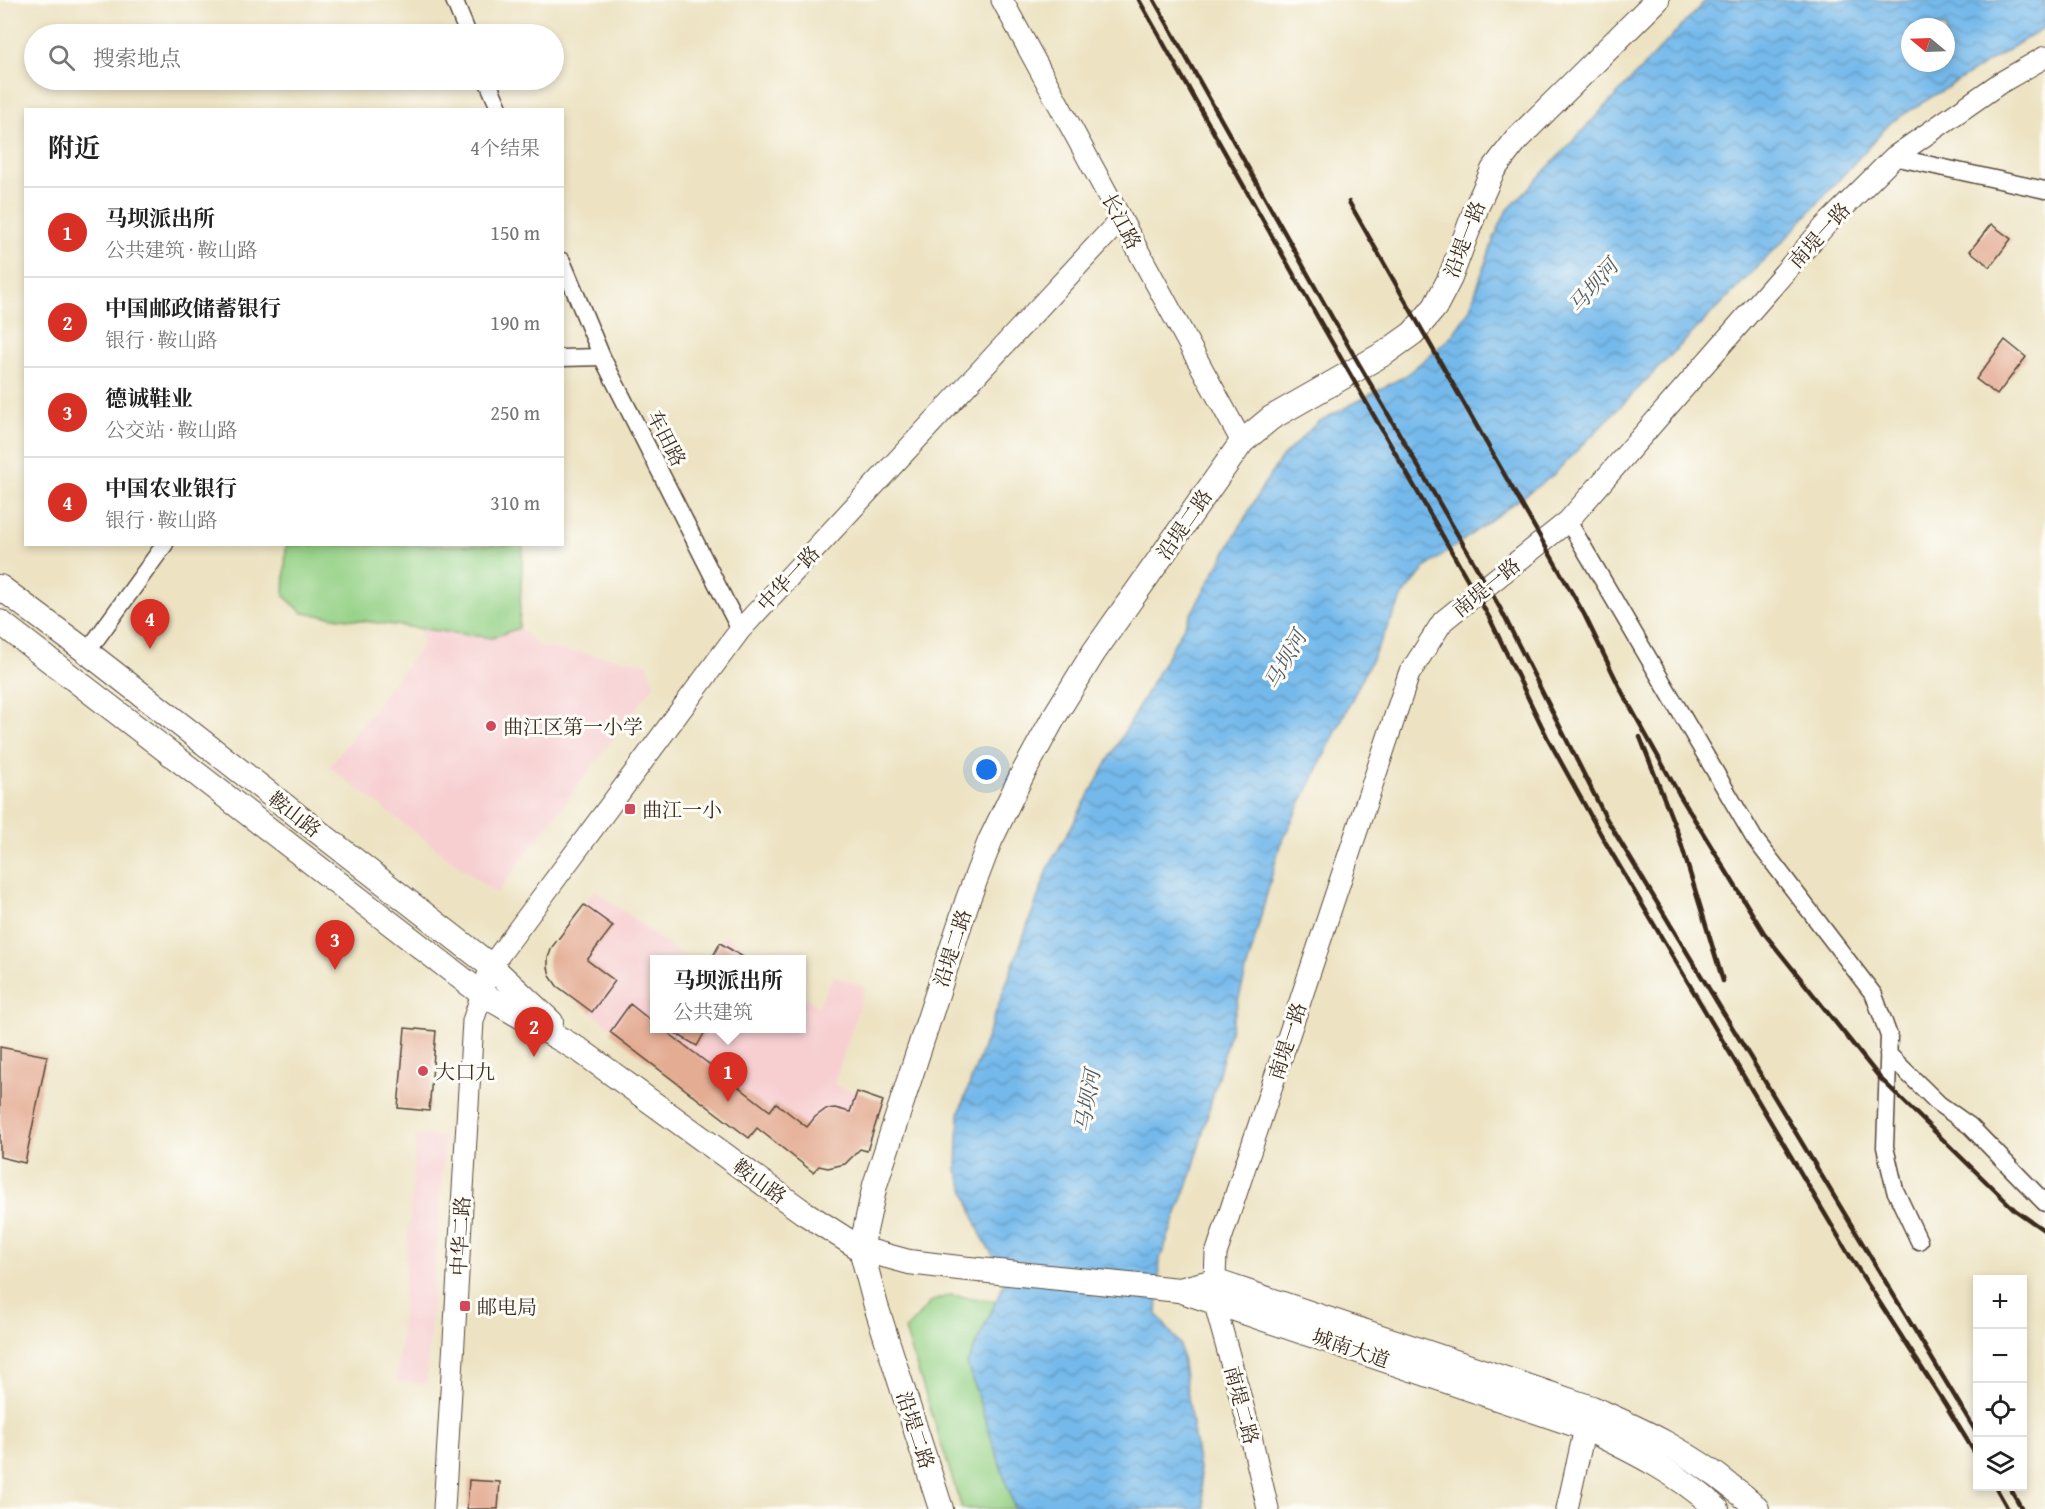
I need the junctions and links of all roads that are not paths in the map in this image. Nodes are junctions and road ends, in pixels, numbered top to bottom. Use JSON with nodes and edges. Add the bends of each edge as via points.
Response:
{"nodes":[{"id":1,"x":454,"y":0,"type":"edge"},
{"id":2,"x":1002,"y":0,"type":"edge"},
{"id":3,"x":1657,"y":0,"type":"edge"},
{"id":4,"x":464,"y":24,"type":"edge"},
{"id":5,"x":2045,"y":57,"type":"edge"},
{"id":6,"x":491,"y":90,"type":"edge"},
{"id":7,"x":499,"y":108,"type":"edge"},
{"id":8,"x":1894,"y":157,"type":"junction"},
{"id":9,"x":2045,"y":190,"type":"edge"},
{"id":10,"x":1121,"y":219,"type":"junction"},
{"id":11,"x":564,"y":266,"type":"edge"},
{"id":12,"x":602,"y":357,"type":"junction"},
{"id":13,"x":564,"y":358,"type":"edge"},
{"id":14,"x":1242,"y":442,"type":"junction"},
{"id":15,"x":1568,"y":521,"type":"junction"},
{"id":16,"x":164,"y":546,"type":"edge"},
{"id":17,"x":0,"y":587,"type":"edge"},
{"id":18,"x":0,"y":622,"type":"edge"},
{"id":19,"x":740,"y":630,"type":"junction"},
{"id":20,"x":87,"y":652,"type":"junction"},
{"id":21,"x":491,"y":966,"type":"junction"},
{"id":22,"x":482,"y":994,"type":"junction"},
{"id":23,"x":581,"y":1051,"type":"junction"},
{"id":24,"x":1888,"y":1054,"type":"junction"},
{"id":25,"x":2045,"y":1203,"type":"edge"},
{"id":26,"x":1919,"y":1241,"type":"dead end"},
{"id":27,"x":861,"y":1249,"type":"junction"},
{"id":28,"x":959,"y":1268,"type":"joint"},
{"id":29,"x":1214,"y":1291,"type":"junction"},
{"id":30,"x":1586,"y":1428,"type":"junction"},
{"id":31,"x":444,"y":1509,"type":"edge"},
{"id":32,"x":941,"y":1509,"type":"edge"},
{"id":33,"x":1268,"y":1509,"type":"edge"},
{"id":34,"x":1567,"y":1509,"type":"edge"},
{"id":35,"x":1717,"y":1509,"type":"edge"},
{"id":36,"x":1757,"y":1509,"type":"edge"}],
"edges":[{"from":1,"to":4,"type":"street"},
{"from":2,"to":10,"type":"street","name":"长江路"},
{"from":3,"to":14,"type":"main road","name":"沿堤一路","via":[[1517,139],[1493,170],[1450,278],[1435,306],[1413,333],[1271,418]]},
{"from":5,"to":8,"type":"street","name":"南堤一路","via":[[2000,83]]},
{"from":6,"to":7,"type":"street"},
{"from":8,"to":9,"type":"street"},
{"from":8,"to":15,"type":"street","name":"南堤一路","via":[[1825,226]]},
{"from":10,"to":14,"type":"street","name":"长江路"},
{"from":10,"to":19,"type":"street","name":"中华一路"},
{"from":11,"to":12,"type":"street","name":"车田路"},
{"from":12,"to":13,"type":"street"},
{"from":12,"to":19,"type":"street","name":"车田路"},
{"from":14,"to":27,"type":"main road","name":"沿堤二路","via":[[1094,652],[1054,717],[990,841],[875,1185]]},
{"from":15,"to":24,"type":"street","via":[[1754,838],[1874,995],[1889,1036]]},
{"from":15,"to":29,"type":"street","name":"南堤一路","via":[[1443,621],[1409,674],[1216,1254]]},
{"from":16,"to":20,"type":"street"},
{"from":17,"to":20,"type":"main road","name":"鞍山路"},
{"from":18,"to":22,"type":"main road","name":"鞍山路"},
{"from":19,"to":21,"type":"street","name":"中华一路"},
{"from":20,"to":21,"type":"main road","name":"鞍山路"},
{"from":21,"to":22,"type":"street","name":"中华二路"},
{"from":21,"to":23,"type":"main road","name":"鞍山路"},
{"from":22,"to":23,"type":"main road","name":"鞍山路"},
{"from":22,"to":31,"type":"street","name":"中华二路","via":[[472,1021]]},
{"from":23,"to":27,"type":"main road","name":"鞍山路","via":[[803,1212]]},
{"from":24,"to":25,"type":"street","via":[[1939,1104],[1970,1126]]},
{"from":24,"to":26,"type":"street","via":[[1884,1147],[1895,1190]]},
{"from":27,"to":28,"type":"main road","name":"鞍山路","via":[[909,1262]]},
{"from":27,"to":32,"type":"main road","name":"沿堤二路"},
{"from":28,"to":29,"type":"main road","name":"城南大道"},
{"from":29,"to":30,"type":"main road","name":"城南大道"},
{"from":29,"to":33,"type":"street","name":"南堤二路"},
{"from":29,"to":36,"type":"main road","via":[[1592,1408],[1688,1455]]},
{"from":30,"to":34,"type":"street"},
{"from":30,"to":35,"type":"main road","name":"城南大道","via":[[1675,1477]]}]}
